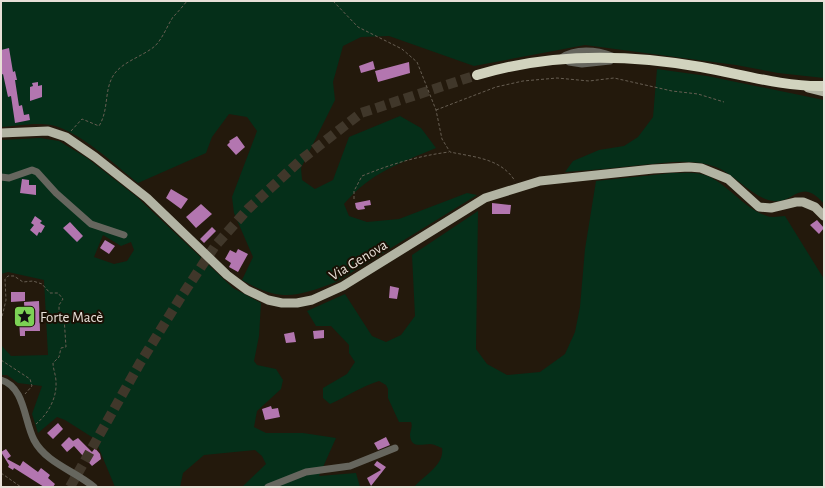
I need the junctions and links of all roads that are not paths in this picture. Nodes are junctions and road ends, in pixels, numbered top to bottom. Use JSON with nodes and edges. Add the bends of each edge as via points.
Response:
{"nodes":[{"id":1,"x":477,"y":75,"type":"tunnel mouth"},
{"id":2,"x":793,"y":84,"type":"junction"},
{"id":3,"x":824,"y":86,"type":"edge"},
{"id":4,"x":824,"y":92,"type":"edge"},
{"id":5,"x":1,"y":133,"type":"edge"},
{"id":6,"x":1,"y":178,"type":"edge"},
{"id":7,"x":824,"y":216,"type":"edge"},
{"id":8,"x":124,"y":236,"type":"dead end"},
{"id":9,"x":1,"y":380,"type":"edge"},
{"id":10,"x":395,"y":448,"type":"dead end"},
{"id":11,"x":94,"y":487,"type":"edge"},
{"id":12,"x":268,"y":487,"type":"edge"}],
"edges":[{"from":1,"to":2,"type":"highway","via":[[515,66],[559,60],[617,58],[684,64]]},
{"from":2,"to":3,"type":"highway"},
{"from":2,"to":4,"type":"main road"},
{"from":5,"to":7,"type":"main road","name":"Via Genova","via":[[48,131],[66,137],[141,192],[232,280],[257,295],[282,303],[297,303],[328,294],[485,198],[540,181],[653,169],[701,168],[728,179],[759,207],[771,208],[803,202],[815,207]]},
{"from":6,"to":8,"type":"street","via":[[32,170],[37,172],[91,224]]},
{"from":9,"to":11,"type":"street","via":[[11,385],[20,397],[36,446],[53,461],[81,476]]},
{"from":10,"to":12,"type":"street","via":[[350,466],[306,472]]}]}
